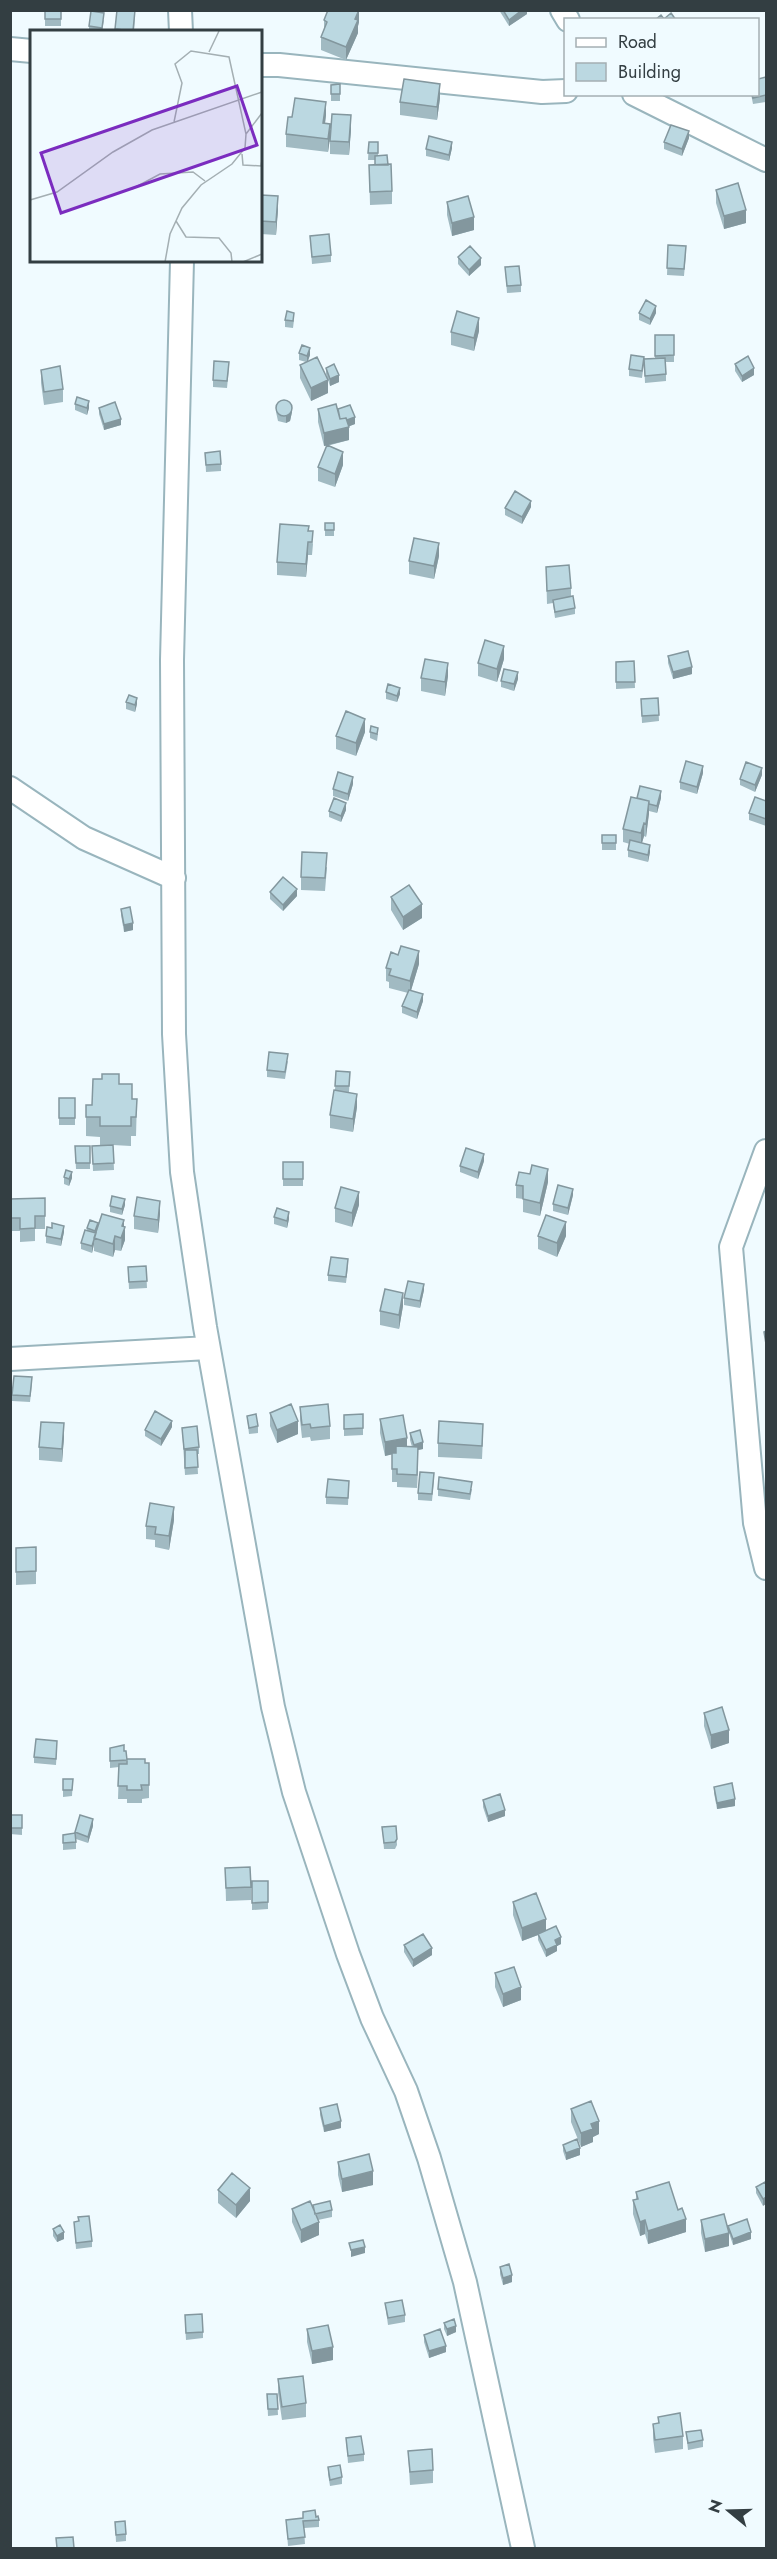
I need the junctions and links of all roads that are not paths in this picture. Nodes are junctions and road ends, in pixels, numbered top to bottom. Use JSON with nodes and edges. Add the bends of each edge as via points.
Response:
{"nodes":[{"id":1,"x":180,"y":10,"type":"edge"},
{"id":2,"x":181,"y":30,"type":"edge"},
{"id":3,"x":10,"y":49,"type":"edge"},
{"id":4,"x":30,"y":51,"type":"edge"},
{"id":5,"x":262,"y":65,"type":"edge"},
{"id":6,"x":564,"y":91,"type":"edge"},
{"id":7,"x":638,"y":96,"type":"edge"},
{"id":8,"x":766,"y":160,"type":"edge"},
{"id":9,"x":182,"y":262,"type":"edge"},
{"id":10,"x":10,"y":788,"type":"edge"},
{"id":11,"x":174,"y":878,"type":"junction"},
{"id":12,"x":766,"y":1151,"type":"edge"},
{"id":13,"x":208,"y":1348,"type":"junction"},
{"id":14,"x":10,"y":1359,"type":"edge"},
{"id":15,"x":766,"y":1568,"type":"edge"},
{"id":16,"x":523,"y":2548,"type":"edge"}],
"edges":[{"from":1,"to":2,"type":"street"},
{"from":3,"to":4,"type":"street"},
{"from":5,"to":6,"type":"street"},
{"from":7,"to":8,"type":"street"},
{"from":9,"to":11,"type":"street","via":[[172,648]]},
{"from":10,"to":11,"type":"street","via":[[84,838]]},
{"from":11,"to":13,"type":"street","via":[[174,1034],[182,1172]]},
{"from":12,"to":15,"type":"street","via":[[731,1247],[754,1523]]},
{"from":13,"to":14,"type":"street"},
{"from":13,"to":16,"type":"street","via":[[273,1707],[294,1791],[352,1965],[406,2091],[429,2158],[465,2282]]}]}
